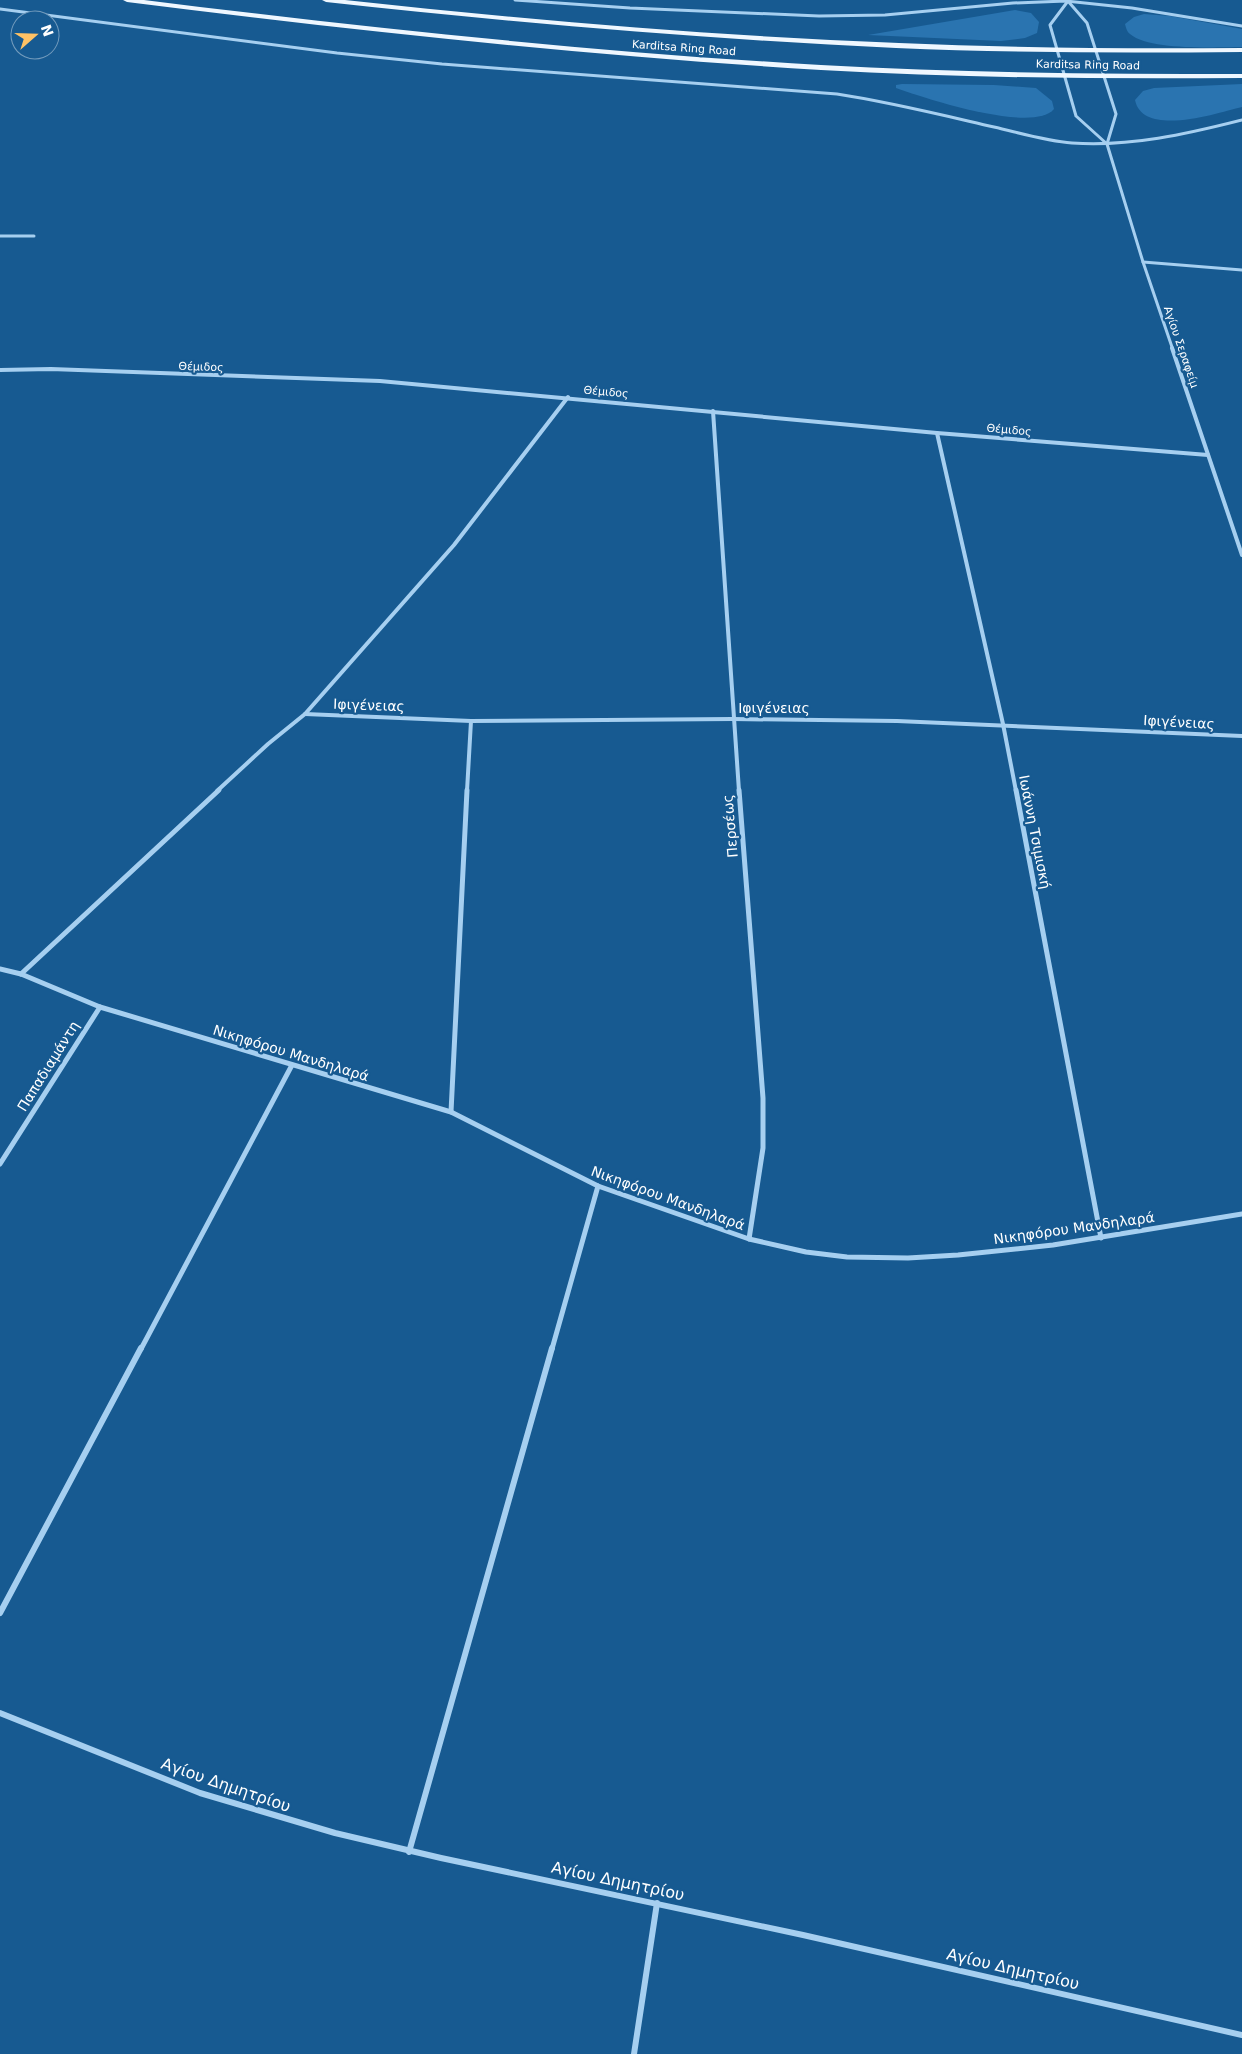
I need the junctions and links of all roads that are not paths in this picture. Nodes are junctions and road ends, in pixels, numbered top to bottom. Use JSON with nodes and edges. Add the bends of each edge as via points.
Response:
{"nodes":[{"id":1,"x":127,"y":0,"type":"edge"},
{"id":2,"x":326,"y":0,"type":"edge"},
{"id":3,"x":515,"y":0,"type":"edge"},
{"id":4,"x":1067,"y":1,"type":"edge"},
{"id":5,"x":0,"y":9,"type":"edge"},
{"id":6,"x":1242,"y":26,"type":"edge"},
{"id":7,"x":1057,"y":50,"type":"junction"},
{"id":8,"x":1242,"y":50,"type":"edge"},
{"id":9,"x":1098,"y":51,"type":"junction"},
{"id":10,"x":1064,"y":76,"type":"junction"},
{"id":11,"x":1242,"y":76,"type":"edge"},
{"id":12,"x":1105,"y":77,"type":"junction"},
{"id":13,"x":1242,"y":120,"type":"edge"},
{"id":14,"x":1107,"y":144,"type":"junction"},
{"id":15,"x":0,"y":236,"type":"edge"},
{"id":16,"x":34,"y":236,"type":"dead end"},
{"id":17,"x":1143,"y":262,"type":"junction"},
{"id":18,"x":1242,"y":270,"type":"edge"},
{"id":19,"x":0,"y":370,"type":"edge"},
{"id":20,"x":568,"y":398,"type":"junction"},
{"id":21,"x":713,"y":411,"type":"junction"},
{"id":22,"x":936,"y":433,"type":"junction"},
{"id":23,"x":1208,"y":455,"type":"junction"},
{"id":24,"x":1242,"y":555,"type":"edge"},
{"id":25,"x":305,"y":714,"type":"junction"},
{"id":26,"x":732,"y":719,"type":"junction"},
{"id":27,"x":471,"y":721,"type":"junction"},
{"id":28,"x":1003,"y":724,"type":"junction"},
{"id":29,"x":1242,"y":736,"type":"edge"},
{"id":30,"x":0,"y":969,"type":"edge"},
{"id":31,"x":21,"y":974,"type":"junction"},
{"id":32,"x":100,"y":1007,"type":"junction"},
{"id":33,"x":292,"y":1065,"type":"junction"},
{"id":34,"x":451,"y":1112,"type":"junction"},
{"id":35,"x":0,"y":1164,"type":"edge"},
{"id":36,"x":598,"y":1186,"type":"junction"},
{"id":37,"x":1242,"y":1214,"type":"edge"},
{"id":38,"x":1101,"y":1238,"type":"junction"},
{"id":39,"x":749,"y":1239,"type":"junction"},
{"id":40,"x":0,"y":1612,"type":"edge"},
{"id":41,"x":0,"y":1713,"type":"edge"},
{"id":42,"x":409,"y":1852,"type":"junction"},
{"id":43,"x":657,"y":1903,"type":"junction"},
{"id":44,"x":1242,"y":2035,"type":"edge"},
{"id":45,"x":634,"y":2054,"type":"edge"}],
"edges":[{"from":1,"to":10,"type":"main road","name":"Karditsa Ring Road","via":[[320,25],[626,56],[847,70]]},
{"from":2,"to":7,"type":"main road","name":"Karditsa Ring Road","via":[[647,32],[850,45]]},
{"from":3,"to":4,"type":"street","via":[[572,6],[812,16],[869,16],[996,2]]},
{"from":4,"to":6,"type":"street","via":[[1156,11]]},
{"from":4,"to":7,"type":"street","via":[[1050,24]]},
{"from":4,"to":9,"type":"street","via":[[1088,24]]},
{"from":5,"to":14,"type":"street","via":[[442,64],[837,94],[881,100],[1047,138]]},
{"from":7,"to":9,"type":"main road","name":"Karditsa Ring Road"},
{"from":7,"to":10,"type":"street"},
{"from":8,"to":9,"type":"main road","name":"Karditsa Ring Road"},
{"from":9,"to":12,"type":"street"},
{"from":10,"to":12,"type":"main road","name":"Karditsa Ring Road"},
{"from":10,"to":14,"type":"street","via":[[1076,116]]},
{"from":11,"to":12,"type":"main road","name":"Karditsa Ring Road"},
{"from":12,"to":14,"type":"street","via":[[1116,114]]},
{"from":13,"to":14,"type":"street","via":[[1188,134]]},
{"from":14,"to":17,"type":"street","name":"Αγίου Σεραφείμ"},
{"from":15,"to":16,"type":"street"},
{"from":17,"to":18,"type":"street"},
{"from":17,"to":23,"type":"street","name":"Αγίου Σεραφείμ"},
{"from":19,"to":20,"type":"street","name":"Θέμιδος","via":[[380,381]]},
{"from":20,"to":21,"type":"street","name":"Θέμιδος"},
{"from":20,"to":25,"type":"street","via":[[454,545]]},
{"from":21,"to":22,"type":"street","name":"Θέμιδος"},
{"from":21,"to":26,"type":"street","name":"Περσέως"},
{"from":22,"to":23,"type":"street","name":"Θέμιδος"},
{"from":22,"to":28,"type":"street","name":"Ιωάννη Τσιμισκή"},
{"from":23,"to":24,"type":"street","name":"Αγίου Σεραφείμ"},
{"from":25,"to":27,"type":"street","name":"Ιφιγένειας"},
{"from":25,"to":31,"type":"street","via":[[268,744]]},
{"from":26,"to":27,"type":"street","name":"Ιφιγένειας"},
{"from":26,"to":28,"type":"street","name":"Ιφιγένειας"},
{"from":26,"to":39,"type":"street","name":"Περσέως","via":[[763,1098],[763,1148]]},
{"from":27,"to":34,"type":"street"},
{"from":28,"to":29,"type":"street","name":"Ιφιγένειας"},
{"from":28,"to":38,"type":"street","name":"Ιωάννη Τσιμισκή"},
{"from":30,"to":31,"type":"street","name":"Νικηφόρου Μανδηλαρά"},
{"from":31,"to":32,"type":"street","name":"Νικηφόρου Μανδηλαρά"},
{"from":32,"to":33,"type":"street","name":"Νικηφόρου Μανδηλαρά"},
{"from":32,"to":35,"type":"street","name":"Παπαδιαμάντη"},
{"from":33,"to":34,"type":"street","name":"Νικηφόρου Μανδηλαρά"},
{"from":33,"to":40,"type":"street"},
{"from":34,"to":36,"type":"street","name":"Νικηφόρου Μανδηλαρά"},
{"from":36,"to":39,"type":"street","name":"Νικηφόρου Μανδηλαρά"},
{"from":36,"to":42,"type":"street"},
{"from":37,"to":38,"type":"street","name":"Νικηφόρου Μανδηλαρά"},
{"from":38,"to":39,"type":"street","name":"Νικηφόρου Μανδηλαρά","via":[[1020,1249],[908,1258],[846,1257]]},
{"from":41,"to":42,"type":"street","name":"Αγίου Δημητρίου","via":[[225,1802]]},
{"from":42,"to":43,"type":"street","name":"Αγίου Δημητρίου"},
{"from":43,"to":44,"type":"street","name":"Αγίου Δημητρίου"},
{"from":43,"to":45,"type":"street"}]}
